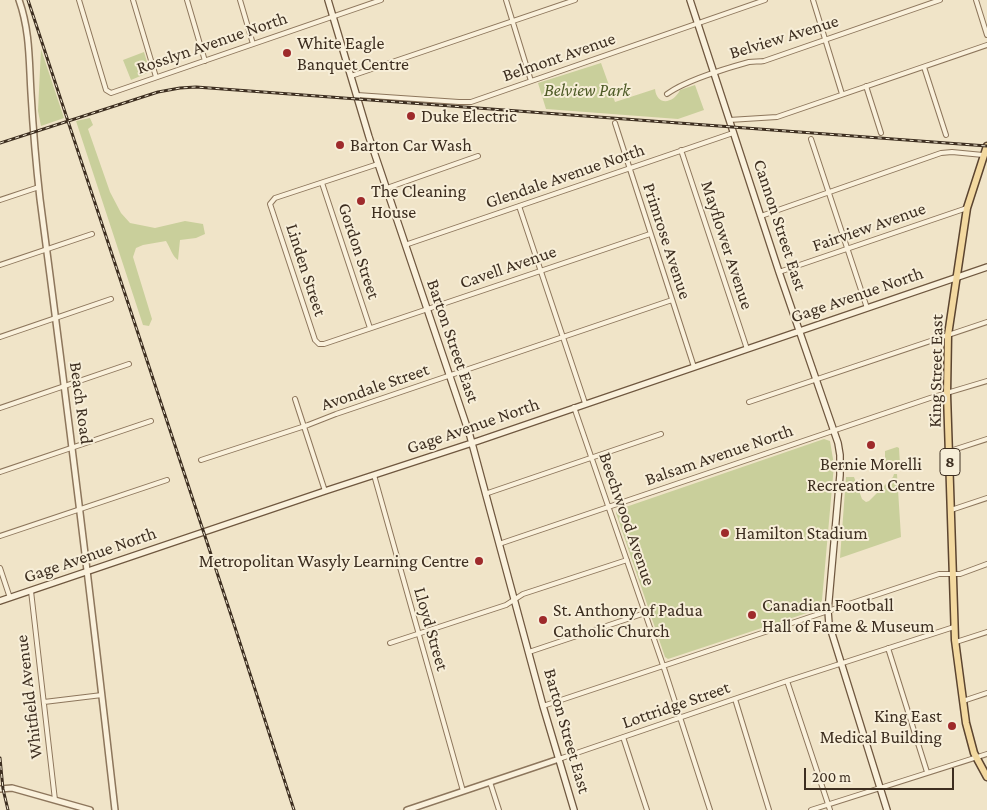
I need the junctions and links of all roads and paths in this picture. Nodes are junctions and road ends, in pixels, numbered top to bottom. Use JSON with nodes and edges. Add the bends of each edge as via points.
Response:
{"nodes":[{"id":1,"x":19,"y":0,"type":"edge"},
{"id":2,"x":79,"y":0,"type":"edge"},
{"id":3,"x":133,"y":0,"type":"edge"},
{"id":4,"x":187,"y":0,"type":"edge"},
{"id":5,"x":240,"y":0,"type":"edge"},
{"id":6,"x":328,"y":0,"type":"edge"},
{"id":7,"x":381,"y":0,"type":"edge"},
{"id":8,"x":506,"y":0,"type":"edge"},
{"id":9,"x":575,"y":0,"type":"edge"},
{"id":10,"x":690,"y":0,"type":"edge"},
{"id":11,"x":765,"y":0,"type":"edge"},
{"id":12,"x":813,"y":0,"type":"edge"},
{"id":13,"x":940,"y":0,"type":"edge"},
{"id":14,"x":976,"y":0,"type":"edge"},
{"id":15,"x":333,"y":16,"type":"junction"},
{"id":16,"x":512,"y":21,"type":"junction"},
{"id":17,"x":697,"y":23,"type":"junction"},
{"id":18,"x":987,"y":35,"type":"edge"},
{"id":19,"x":825,"y":40,"type":"junction"},
{"id":20,"x":253,"y":44,"type":"junction"},
{"id":21,"x":987,"y":45,"type":"edge"},
{"id":22,"x":205,"y":61,"type":"junction"},
{"id":23,"x":924,"y":67,"type":"junction"},
{"id":24,"x":714,"y":74,"type":"junction"},
{"id":25,"x":351,"y":76,"type":"junction"},
{"id":26,"x":156,"y":77,"type":"junction"},
{"id":27,"x":531,"y":81,"type":"junction"},
{"id":28,"x":866,"y":86,"type":"junction"},
{"id":29,"x":667,"y":94,"type":"dead end"},
{"id":30,"x":842,"y":94,"type":"junction"},
{"id":31,"x":357,"y":95,"type":"junction"},
{"id":32,"x":729,"y":120,"type":"junction"},
{"id":33,"x":615,"y":123,"type":"dead end"},
{"id":34,"x":733,"y":133,"type":"junction"},
{"id":35,"x":881,"y":133,"type":"dead end"},
{"id":36,"x":946,"y":135,"type":"dead end"},
{"id":37,"x":811,"y":139,"type":"dead end"},
{"id":38,"x":987,"y":146,"type":"edge"},
{"id":39,"x":681,"y":150,"type":"junction"},
{"id":40,"x":983,"y":155,"type":"junction"},
{"id":41,"x":478,"y":156,"type":"dead end"},
{"id":42,"x":378,"y":164,"type":"junction"},
{"id":43,"x":629,"y":168,"type":"junction"},
{"id":44,"x":322,"y":182,"type":"junction"},
{"id":45,"x":39,"y":187,"type":"junction"},
{"id":46,"x":387,"y":188,"type":"junction"},
{"id":47,"x":828,"y":192,"type":"junction"},
{"id":48,"x":0,"y":200,"type":"edge"},
{"id":49,"x":519,"y":206,"type":"junction"},
{"id":50,"x":967,"y":208,"type":"junction"},
{"id":51,"x":761,"y":216,"type":"junction"},
{"id":52,"x":92,"y":234,"type":"dead end"},
{"id":53,"x":650,"y":234,"type":"junction"},
{"id":54,"x":405,"y":245,"type":"junction"},
{"id":55,"x":47,"y":249,"type":"junction"},
{"id":56,"x":847,"y":249,"type":"junction"},
{"id":57,"x":0,"y":265,"type":"edge"},
{"id":58,"x":987,"y":266,"type":"edge"},
{"id":59,"x":541,"y":271,"type":"junction"},
{"id":60,"x":779,"y":272,"type":"junction"},
{"id":61,"x":956,"y":277,"type":"junction"},
{"id":62,"x":111,"y":299,"type":"dead end"},
{"id":63,"x":672,"y":300,"type":"junction"},
{"id":64,"x":867,"y":308,"type":"junction"},
{"id":65,"x":426,"y":309,"type":"junction"},
{"id":66,"x":55,"y":318,"type":"junction"},
{"id":67,"x":987,"y":322,"type":"edge"},
{"id":68,"x":370,"y":328,"type":"junction"},
{"id":69,"x":800,"y":331,"type":"junction"},
{"id":70,"x":948,"y":335,"type":"junction"},
{"id":71,"x":562,"y":336,"type":"junction"},
{"id":72,"x":0,"y":337,"type":"edge"},
{"id":73,"x":317,"y":343,"type":"joint"},
{"id":74,"x":747,"y":349,"type":"junction"},
{"id":75,"x":129,"y":364,"type":"dead end"},
{"id":76,"x":694,"y":367,"type":"junction"},
{"id":77,"x":449,"y":376,"type":"junction"},
{"id":78,"x":816,"y":380,"type":"junction"},
{"id":79,"x":987,"y":381,"type":"edge"},
{"id":80,"x":64,"y":387,"type":"junction"},
{"id":81,"x":947,"y":394,"type":"junction"},
{"id":82,"x":295,"y":399,"type":"dead end"},
{"id":83,"x":749,"y":402,"type":"dead end"},
{"id":84,"x":585,"y":404,"type":"junction"},
{"id":85,"x":574,"y":407,"type":"junction"},
{"id":86,"x":0,"y":408,"type":"edge"},
{"id":87,"x":151,"y":421,"type":"dead end"},
{"id":88,"x":303,"y":425,"type":"junction"},
{"id":89,"x":834,"y":431,"type":"junction"},
{"id":90,"x":660,"y":434,"type":"dead end"},
{"id":91,"x":987,"y":439,"type":"edge"},
{"id":92,"x":472,"y":442,"type":"junction"},
{"id":93,"x":73,"y":448,"type":"junction"},
{"id":94,"x":950,"y":451,"type":"junction"},
{"id":95,"x":591,"y":457,"type":"junction"},
{"id":96,"x":201,"y":460,"type":"dead end"},
{"id":97,"x":0,"y":472,"type":"edge"},
{"id":98,"x":374,"y":475,"type":"junction"},
{"id":99,"x":167,"y":480,"type":"dead end"},
{"id":100,"x":325,"y":491,"type":"junction"},
{"id":101,"x":486,"y":494,"type":"junction"},
{"id":102,"x":987,"y":498,"type":"edge"},
{"id":103,"x":609,"y":507,"type":"junction"},
{"id":104,"x":80,"y":510,"type":"junction"},
{"id":105,"x":951,"y":510,"type":"junction"},
{"id":106,"x":0,"y":536,"type":"edge"},
{"id":107,"x":499,"y":544,"type":"junction"},
{"id":108,"x":627,"y":560,"type":"junction"},
{"id":109,"x":987,"y":564,"type":"edge"},
{"id":110,"x":0,"y":568,"type":"edge"},
{"id":111,"x":87,"y":572,"type":"junction"},
{"id":112,"x":953,"y":574,"type":"junction"},
{"id":113,"x":31,"y":591,"type":"junction"},
{"id":114,"x":10,"y":598,"type":"junction"},
{"id":115,"x":514,"y":600,"type":"junction"},
{"id":116,"x":0,"y":601,"type":"edge"},
{"id":117,"x":828,"y":611,"type":"junction"},
{"id":118,"x":645,"y":613,"type":"junction"},
{"id":119,"x":954,"y":627,"type":"junction"},
{"id":120,"x":987,"y":632,"type":"edge"},
{"id":121,"x":418,"y":633,"type":"junction"},
{"id":122,"x":956,"y":642,"type":"junction"},
{"id":123,"x":390,"y":643,"type":"dead end"},
{"id":124,"x":888,"y":648,"type":"junction"},
{"id":125,"x":529,"y":652,"type":"junction"},
{"id":126,"x":841,"y":664,"type":"junction"},
{"id":127,"x":663,"y":666,"type":"junction"},
{"id":128,"x":787,"y":682,"type":"junction"},
{"id":129,"x":987,"y":693,"type":"edge"},
{"id":130,"x":102,"y":695,"type":"junction"},
{"id":131,"x":734,"y":700,"type":"junction"},
{"id":132,"x":963,"y":701,"type":"junction"},
{"id":133,"x":44,"y":702,"type":"junction"},
{"id":134,"x":543,"y":706,"type":"junction"},
{"id":135,"x":680,"y":718,"type":"junction"},
{"id":136,"x":623,"y":737,"type":"junction"},
{"id":137,"x":987,"y":754,"type":"edge"},
{"id":138,"x":976,"y":757,"type":"junction"},
{"id":139,"x":559,"y":759,"type":"junction"},
{"id":140,"x":927,"y":772,"type":"junction"},
{"id":141,"x":987,"y":777,"type":"edge"},
{"id":142,"x":490,"y":782,"type":"junction"},
{"id":143,"x":879,"y":788,"type":"junction"},
{"id":144,"x":0,"y":789,"type":"edge"},
{"id":145,"x":463,"y":791,"type":"junction"},
{"id":146,"x":55,"y":800,"type":"junction"},
{"id":147,"x":425,"y":804,"type":"junction"},
{"id":148,"x":827,"y":804,"type":"junction"},
{"id":149,"x":90,"y":810,"type":"edge"},
{"id":150,"x":116,"y":810,"type":"edge"},
{"id":151,"x":407,"y":810,"type":"edge"},
{"id":152,"x":427,"y":810,"type":"edge"},
{"id":153,"x":499,"y":810,"type":"edge"},
{"id":154,"x":574,"y":810,"type":"edge"},
{"id":155,"x":647,"y":810,"type":"edge"},
{"id":156,"x":710,"y":810,"type":"edge"},
{"id":157,"x":768,"y":810,"type":"edge"},
{"id":158,"x":811,"y":810,"type":"edge"},
{"id":159,"x":830,"y":810,"type":"edge"},
{"id":160,"x":887,"y":810,"type":"edge"}],
"edges":[{"from":1,"to":45,"type":"street","name":"Beach Road","via":[[30,48]]},
{"from":2,"to":26,"type":"street","name":"Rosslyn Avenue North","via":[[106,90],[111,93]]},
{"from":3,"to":26,"type":"street"},
{"from":4,"to":22,"type":"street"},
{"from":5,"to":20,"type":"street"},
{"from":6,"to":15,"type":"main road","name":"Barton Street East"},
{"from":7,"to":15,"type":"street","name":"Rosslyn Avenue North"},
{"from":8,"to":16,"type":"street"},
{"from":9,"to":16,"type":"street"},
{"from":10,"to":17,"type":"main road","name":"Cannon Street East"},
{"from":11,"to":17,"type":"street","name":"Belmont Avenue"},
{"from":12,"to":19,"type":"street"},
{"from":13,"to":19,"type":"street","name":"Belview Avenue"},
{"from":14,"to":18,"type":"street"},
{"from":15,"to":20,"type":"street","name":"Rosslyn Avenue North"},
{"from":15,"to":25,"type":"main road","name":"Barton Street East"},
{"from":16,"to":25,"type":"street"},
{"from":16,"to":27,"type":"street"},
{"from":17,"to":24,"type":"main road","name":"Cannon Street East"},
{"from":17,"to":27,"type":"street","name":"Belmont Avenue"},
{"from":19,"to":24,"type":"street","name":"Belview Avenue"},
{"from":19,"to":30,"type":"street"},
{"from":20,"to":22,"type":"street","name":"Rosslyn Avenue North"},
{"from":21,"to":23,"type":"street"},
{"from":22,"to":26,"type":"street","name":"Rosslyn Avenue North"},
{"from":23,"to":28,"type":"street"},
{"from":23,"to":36,"type":"street"},
{"from":24,"to":29,"type":"street","name":"Belview Avenue","via":[[677,87]]},
{"from":24,"to":32,"type":"main road","name":"Cannon Street East"},
{"from":25,"to":31,"type":"main road","name":"Barton Street East"},
{"from":27,"to":31,"type":"street","name":"Belmont Avenue","via":[[471,102]]},
{"from":28,"to":30,"type":"street"},
{"from":28,"to":35,"type":"street"},
{"from":30,"to":32,"type":"street","via":[[777,117]]},
{"from":31,"to":42,"type":"main road","name":"Barton Street East"},
{"from":32,"to":34,"type":"main road","name":"Cannon Street East"},
{"from":33,"to":43,"type":"street","name":"Primrose Avenue"},
{"from":34,"to":39,"type":"street","name":"Glendale Avenue North"},
{"from":34,"to":51,"type":"main road","name":"Cannon Street East"},
{"from":37,"to":47,"type":"street"},
{"from":38,"to":40,"type":"main road","name":"King Street East","number":"8"},
{"from":39,"to":43,"type":"street","name":"Glendale Avenue North"},
{"from":39,"to":74,"type":"street","name":"Mayflower Avenue"},
{"from":40,"to":47,"type":"street","via":[[941,153]]},
{"from":40,"to":50,"type":"main road","name":"King Street East","number":"8"},
{"from":41,"to":46,"type":"street"},
{"from":42,"to":44,"type":"street"},
{"from":42,"to":46,"type":"main road","name":"Barton Street East"},
{"from":43,"to":49,"type":"street","name":"Glendale Avenue North"},
{"from":43,"to":53,"type":"street","name":"Primrose Avenue"},
{"from":44,"to":68,"type":"street","name":"Gordon Street"},
{"from":44,"to":73,"type":"street","name":"Linden Street","via":[[275,198],[270,204]]},
{"from":45,"to":48,"type":"street"},
{"from":45,"to":55,"type":"street","name":"Beach Road"},
{"from":46,"to":54,"type":"main road","name":"Barton Street East"},
{"from":47,"to":51,"type":"street"},
{"from":47,"to":56,"type":"street"},
{"from":49,"to":54,"type":"street","name":"Glendale Avenue North"},
{"from":49,"to":59,"type":"street"},
{"from":50,"to":56,"type":"street","name":"Fairview Avenue"},
{"from":50,"to":61,"type":"main road","name":"King Street East","number":"8"},
{"from":51,"to":60,"type":"main road","name":"Cannon Street East"},
{"from":52,"to":55,"type":"street"},
{"from":53,"to":59,"type":"street","name":"Cavell Avenue"},
{"from":53,"to":63,"type":"street","name":"Primrose Avenue"},
{"from":54,"to":65,"type":"main road","name":"Barton Street East"},
{"from":55,"to":57,"type":"street"},
{"from":55,"to":66,"type":"street","name":"Beach Road"},
{"from":56,"to":60,"type":"street","name":"Fairview Avenue"},
{"from":56,"to":64,"type":"street"},
{"from":58,"to":61,"type":"main road","name":"Gage Avenue North"},
{"from":59,"to":65,"type":"street","name":"Cavell Avenue"},
{"from":59,"to":71,"type":"street"},
{"from":60,"to":69,"type":"main road","name":"Cannon Street East"},
{"from":61,"to":64,"type":"main road","name":"Gage Avenue North"},
{"from":61,"to":70,"type":"main road","name":"King Street East","number":"8"},
{"from":62,"to":66,"type":"street"},
{"from":63,"to":71,"type":"street","name":"Avondale Street"},
{"from":63,"to":76,"type":"street","name":"Primrose Avenue"},
{"from":64,"to":69,"type":"main road","name":"Gage Avenue North"},
{"from":65,"to":68,"type":"street","name":"Cavell Avenue"},
{"from":65,"to":77,"type":"main road","name":"Barton Street East"},
{"from":66,"to":72,"type":"street"},
{"from":66,"to":80,"type":"street","name":"Beach Road"},
{"from":67,"to":70,"type":"street"},
{"from":68,"to":73,"type":"street","name":"Cavell Avenue","via":[[324,344]]},
{"from":69,"to":74,"type":"main road","name":"Gage Avenue North"},
{"from":69,"to":78,"type":"main road","name":"Cannon Street East"},
{"from":70,"to":78,"type":"street"},
{"from":70,"to":81,"type":"main road","name":"King Street East","number":"8"},
{"from":71,"to":77,"type":"street","name":"Avondale Street"},
{"from":71,"to":84,"type":"street"},
{"from":74,"to":76,"type":"main road","name":"Gage Avenue North"},
{"from":75,"to":80,"type":"street"},
{"from":76,"to":84,"type":"main road","name":"Gage Avenue North"},
{"from":77,"to":88,"type":"street","name":"Avondale Street"},
{"from":77,"to":92,"type":"main road","name":"Barton Street East"},
{"from":78,"to":83,"type":"street"},
{"from":78,"to":89,"type":"main road","name":"Cannon Street East"},
{"from":79,"to":81,"type":"street","name":"Balsam Avenue North"},
{"from":80,"to":86,"type":"street"},
{"from":80,"to":93,"type":"street","name":"Beach Road"},
{"from":81,"to":89,"type":"street","name":"Balsam Avenue North"},
{"from":81,"to":94,"type":"main road","name":"King Street East","number":"8"},
{"from":82,"to":88,"type":"street"},
{"from":84,"to":85,"type":"main road","name":"Gage Avenue North"},
{"from":85,"to":92,"type":"main road","name":"Gage Avenue North"},
{"from":85,"to":95,"type":"street","name":"Beechwood Avenue"},
{"from":87,"to":93,"type":"street"},
{"from":88,"to":96,"type":"street","name":"Avondale Street"},
{"from":88,"to":100,"type":"street"},
{"from":89,"to":103,"type":"street","name":"Balsam Avenue North"},
{"from":89,"to":117,"type":"main road","name":"Cannon Street East","via":[[840,456],[840,475]]},
{"from":90,"to":95,"type":"street"},
{"from":91,"to":94,"type":"street"},
{"from":92,"to":98,"type":"main road","name":"Gage Avenue North"},
{"from":92,"to":101,"type":"main road","name":"Barton Street East"},
{"from":93,"to":97,"type":"street"},
{"from":93,"to":104,"type":"street","name":"Beach Road"},
{"from":94,"to":105,"type":"main road","name":"King Street East","number":"8"},
{"from":95,"to":101,"type":"street"},
{"from":95,"to":103,"type":"street","name":"Beechwood Avenue"},
{"from":98,"to":100,"type":"main road","name":"Gage Avenue North"},
{"from":98,"to":121,"type":"street","name":"Lloyd Street"},
{"from":99,"to":104,"type":"street"},
{"from":100,"to":111,"type":"main road","name":"Gage Avenue North"},
{"from":101,"to":107,"type":"main road","name":"Barton Street East"},
{"from":102,"to":105,"type":"street"},
{"from":103,"to":107,"type":"street","name":"Balsam Avenue North"},
{"from":103,"to":108,"type":"street","name":"Beechwood Avenue"},
{"from":104,"to":106,"type":"street"},
{"from":104,"to":111,"type":"street","name":"Beach Road"},
{"from":105,"to":112,"type":"main road","name":"King Street East","number":"8"},
{"from":107,"to":115,"type":"main road","name":"Barton Street East"},
{"from":108,"to":115,"type":"street","via":[[523,594]]},
{"from":108,"to":118,"type":"street","name":"Beechwood Avenue"},
{"from":109,"to":112,"type":"street"},
{"from":110,"to":114,"type":"street"},
{"from":111,"to":113,"type":"main road","name":"Gage Avenue North"},
{"from":111,"to":130,"type":"street","name":"Beach Road"},
{"from":112,"to":117,"type":"street","via":[[940,574]]},
{"from":112,"to":119,"type":"main road","name":"King Street East","number":"8"},
{"from":113,"to":114,"type":"main road","name":"Gage Avenue North"},
{"from":113,"to":133,"type":"street","name":"Whitfield Avenue"},
{"from":114,"to":116,"type":"main road","name":"Gage Avenue North"},
{"from":115,"to":121,"type":"street"},
{"from":115,"to":125,"type":"main road","name":"Barton Street East"},
{"from":117,"to":126,"type":"main road","name":"Cannon Street East","via":[[830,631]]},
{"from":117,"to":127,"type":"street"},
{"from":118,"to":125,"type":"street"},
{"from":118,"to":127,"type":"street","name":"Beechwood Avenue"},
{"from":119,"to":122,"type":"main road","name":"King Street East","number":"8"},
{"from":119,"to":124,"type":"street","name":"Lottridge Street"},
{"from":120,"to":122,"type":"street"},
{"from":121,"to":123,"type":"street"},
{"from":121,"to":145,"type":"street","name":"Lloyd Street"},
{"from":122,"to":132,"type":"main road","name":"King Street East","number":"8"},
{"from":124,"to":126,"type":"street","name":"Lottridge Street"},
{"from":124,"to":140,"type":"street"},
{"from":125,"to":134,"type":"main road","name":"Barton Street East"},
{"from":126,"to":128,"type":"street","name":"Lottridge Street"},
{"from":126,"to":143,"type":"main road","name":"Cannon Street East"},
{"from":127,"to":134,"type":"street"},
{"from":127,"to":135,"type":"street","name":"Beechwood Avenue"},
{"from":128,"to":131,"type":"street","name":"Lottridge Street"},
{"from":128,"to":148,"type":"street"},
{"from":129,"to":132,"type":"street"},
{"from":130,"to":133,"type":"street"},
{"from":130,"to":150,"type":"street","name":"Beach Road"},
{"from":131,"to":135,"type":"street","name":"Lottridge Street"},
{"from":131,"to":157,"type":"street"},
{"from":132,"to":138,"type":"main road","name":"King Street East","number":"8"},
{"from":133,"to":146,"type":"street","name":"Whitfield Avenue"},
{"from":134,"to":139,"type":"main road","name":"Barton Street East"},
{"from":135,"to":136,"type":"street","name":"Lottridge Street"},
{"from":135,"to":156,"type":"street","name":"Beechwood Avenue"},
{"from":136,"to":139,"type":"street","name":"Lottridge Street"},
{"from":136,"to":155,"type":"street"},
{"from":137,"to":138,"type":"street"},
{"from":138,"to":140,"type":"street"},
{"from":138,"to":141,"type":"main road","name":"King Street East","number":"8"},
{"from":139,"to":142,"type":"street","name":"Lottridge Street"},
{"from":139,"to":154,"type":"main road","name":"Barton Street East"},
{"from":140,"to":143,"type":"street"},
{"from":142,"to":145,"type":"street","name":"Lottridge Street"},
{"from":142,"to":153,"type":"street"},
{"from":143,"to":148,"type":"street"},
{"from":143,"to":160,"type":"main road","name":"Cannon Street East"},
{"from":144,"to":146,"type":"street","via":[[12,788]]},
{"from":145,"to":147,"type":"street","name":"Lottridge Street"},
{"from":146,"to":149,"type":"street"},
{"from":147,"to":151,"type":"street","name":"Lottridge Street"},
{"from":147,"to":152,"type":"street"},
{"from":148,"to":158,"type":"street"},
{"from":148,"to":159,"type":"street"}]}
